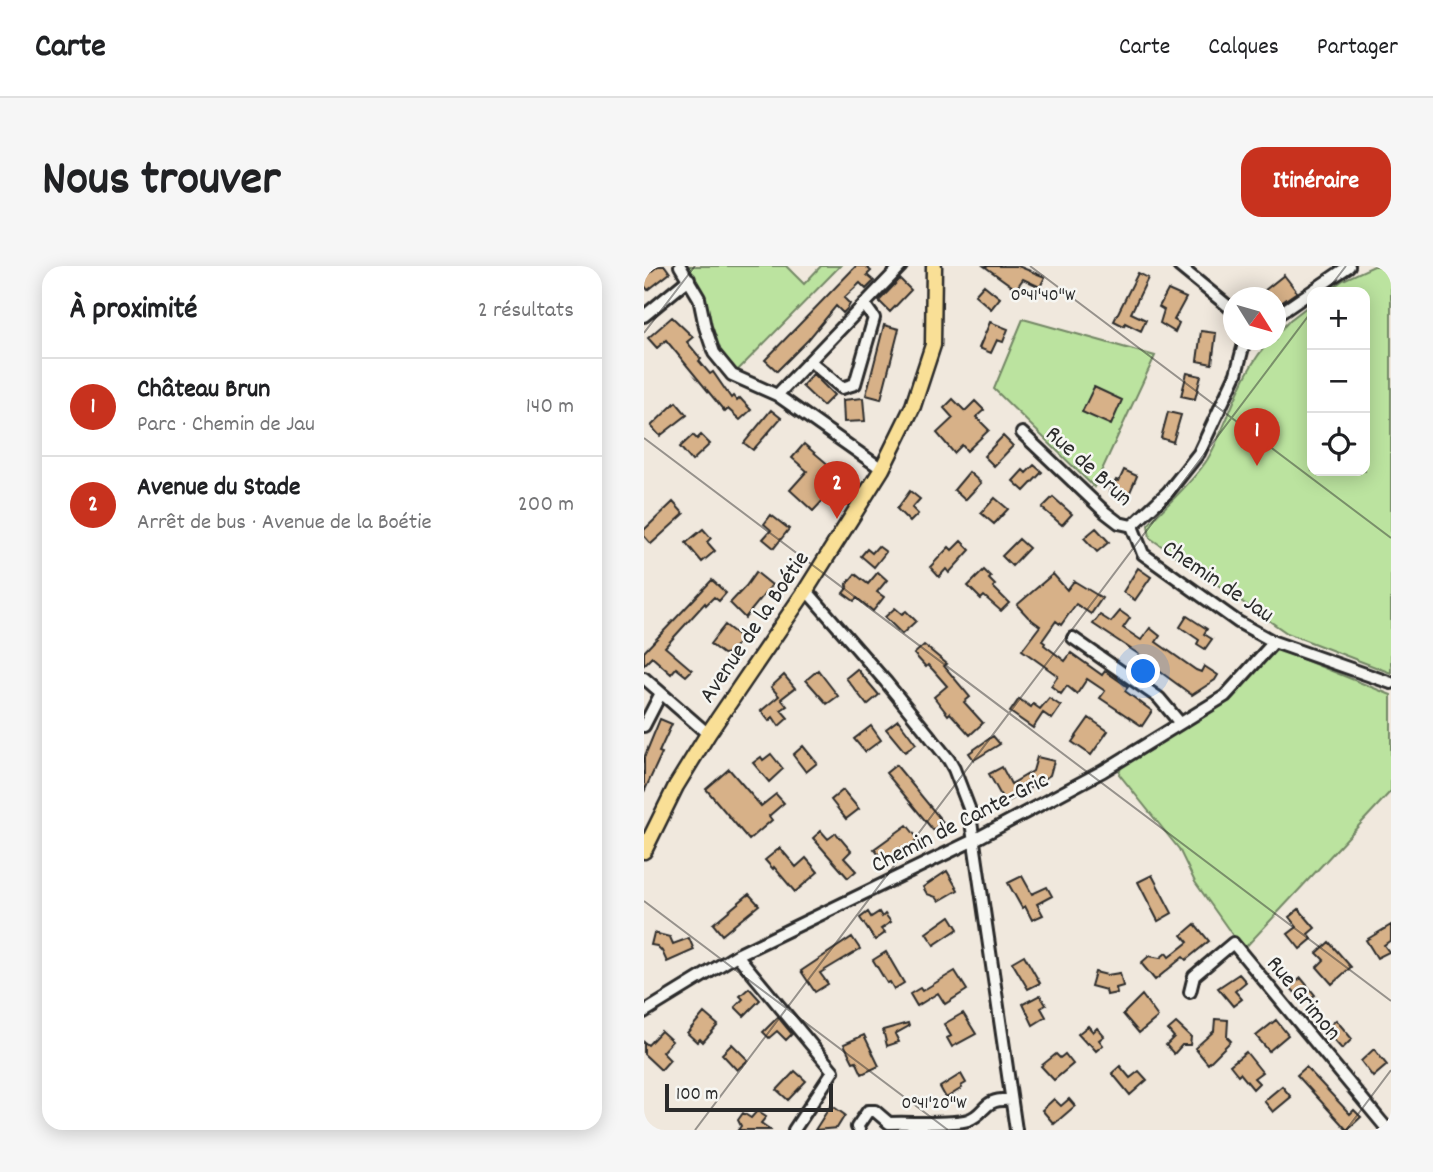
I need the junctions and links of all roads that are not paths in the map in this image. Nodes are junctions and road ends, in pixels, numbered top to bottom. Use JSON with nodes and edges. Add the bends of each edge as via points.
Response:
{"nodes":[{"id":1,"x":680,"y":266,"type":"edge"},
{"id":2,"x":901,"y":266,"type":"edge"},
{"id":3,"x":934,"y":266,"type":"edge"},
{"id":4,"x":1179,"y":266,"type":"edge"},
{"id":5,"x":1349,"y":266,"type":"edge"},
{"id":6,"x":689,"y":279,"type":"junction"},
{"id":7,"x":1223,"y":303,"type":"edge"},
{"id":8,"x":864,"y":304,"type":"junction"},
{"id":9,"x":1286,"y":309,"type":"edge"},
{"id":10,"x":644,"y":316,"type":"edge"},
{"id":11,"x":1242,"y":350,"type":"edge"},
{"id":12,"x":810,"y":361,"type":"junction"},
{"id":13,"x":777,"y":395,"type":"junction"},
{"id":14,"x":1022,"y":432,"type":"dead end"},
{"id":15,"x":882,"y":469,"type":"junction"},
{"id":16,"x":1132,"y":526,"type":"junction"},
{"id":17,"x":806,"y":590,"type":"junction"},
{"id":18,"x":1073,"y":638,"type":"dead end"},
{"id":19,"x":1274,"y":642,"type":"junction"},
{"id":20,"x":644,"y":678,"type":"edge"},
{"id":21,"x":1391,"y":683,"type":"edge"},
{"id":22,"x":661,"y":693,"type":"junction"},
{"id":23,"x":1180,"y":723,"type":"junction"},
{"id":24,"x":644,"y":726,"type":"edge"},
{"id":25,"x":708,"y":734,"type":"junction"},
{"id":26,"x":974,"y":840,"type":"junction"},
{"id":27,"x":644,"y":851,"type":"edge"},
{"id":28,"x":737,"y":955,"type":"junction"},
{"id":29,"x":1190,"y":992,"type":"dead end"},
{"id":30,"x":644,"y":1012,"type":"edge"},
{"id":31,"x":1012,"y":1100,"type":"junction"},
{"id":32,"x":888,"y":1127,"type":"edge"},
{"id":33,"x":794,"y":1130,"type":"edge"},
{"id":34,"x":859,"y":1130,"type":"edge"},
{"id":35,"x":1016,"y":1130,"type":"edge"},
{"id":36,"x":1388,"y":1130,"type":"edge"}],
"edges":[{"from":1,"to":6,"type":"street"},
{"from":2,"to":8,"type":"street"},
{"from":3,"to":15,"type":"main road","name":"Avenue de la Boétie","via":[[933,345],[913,407]]},
{"from":4,"to":7,"type":"street"},
{"from":5,"to":9,"type":"street"},
{"from":6,"to":10,"type":"street"},
{"from":6,"to":13,"type":"street","via":[[714,353],[732,375]]},
{"from":8,"to":12,"type":"street"},
{"from":8,"to":12,"type":"street","via":[[874,318],[855,384],[842,388]]},
{"from":11,"to":16,"type":"street","name":"Chemin de Jau","via":[[1199,453],[1168,492]]},
{"from":12,"to":13,"type":"street"},
{"from":13,"to":15,"type":"street"},
{"from":14,"to":16,"type":"street","name":"Rue de Brun","via":[[1106,513]]},
{"from":15,"to":17,"type":"main road","name":"Avenue de la Boétie"},
{"from":16,"to":19,"type":"street","name":"Chemin de Jau","via":[[1143,554]]},
{"from":17,"to":25,"type":"main road","name":"Avenue de la Boétie"},
{"from":17,"to":26,"type":"street","via":[[954,768],[969,808]]},
{"from":18,"to":23,"type":"street","via":[[1159,698]]},
{"from":19,"to":21,"type":"street","name":"Chemin de Jau"},
{"from":19,"to":23,"type":"street","name":"Chemin de Cante-Gric","via":[[1225,696]]},
{"from":20,"to":22,"type":"street"},
{"from":22,"to":24,"type":"street"},
{"from":22,"to":25,"type":"street"},
{"from":23,"to":26,"type":"street","name":"Chemin de Cante-Gric","via":[[1103,771]]},
{"from":25,"to":27,"type":"main road","name":"Avenue de la Boétie"},
{"from":26,"to":28,"type":"street","name":"Chemin de Cante-Gric"},
{"from":26,"to":31,"type":"street"},
{"from":28,"to":30,"type":"street","name":"Chemin de Cante-Gric"},
{"from":28,"to":33,"type":"street","via":[[833,1071]]},
{"from":29,"to":36,"type":"street","name":"Rue Grimon","via":[[1194,976],[1233,943]]},
{"from":31,"to":32,"type":"street","via":[[988,1103],[968,1120]]},
{"from":31,"to":35,"type":"street"},
{"from":32,"to":34,"type":"street","via":[[875,1111],[868,1111]]}]}
